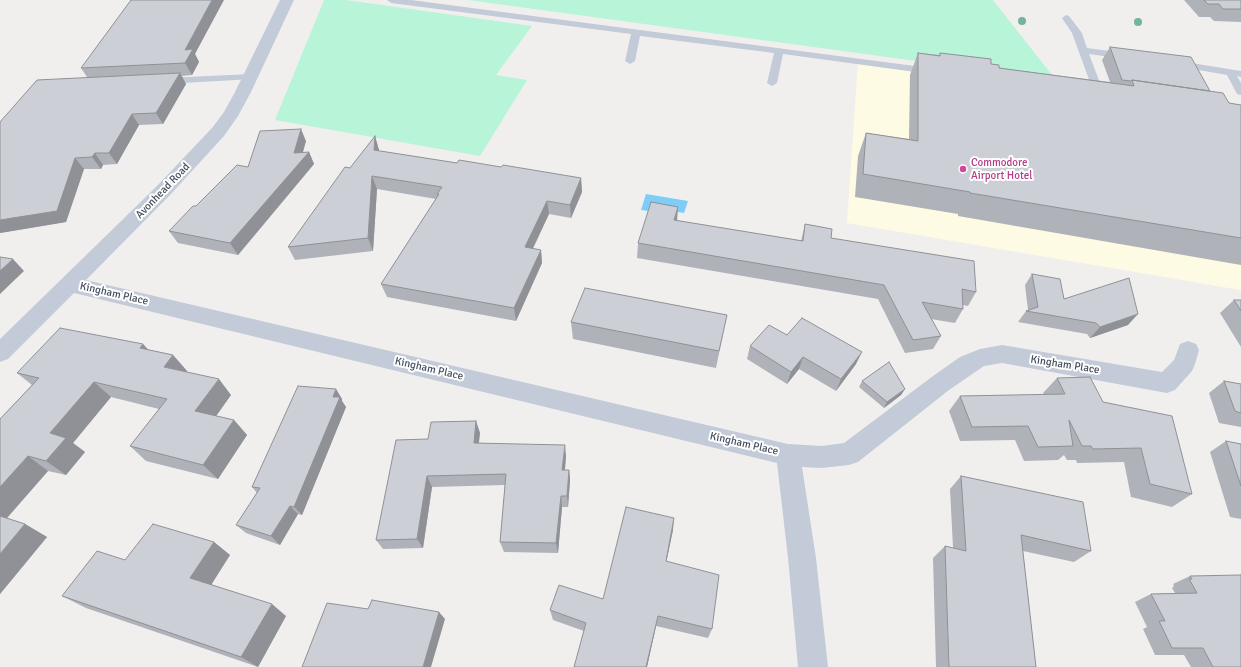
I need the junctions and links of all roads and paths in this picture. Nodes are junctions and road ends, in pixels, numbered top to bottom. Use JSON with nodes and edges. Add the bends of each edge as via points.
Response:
{"nodes":[{"id":1,"x":287,"y":0,"type":"edge"},
{"id":2,"x":391,"y":0,"type":"edge"},
{"id":3,"x":1066,"y":18,"type":"dead end"},
{"id":4,"x":636,"y":32,"type":"junction"},
{"id":5,"x":1084,"y":50,"type":"junction"},
{"id":6,"x":779,"y":51,"type":"junction"},
{"id":7,"x":824,"y":57,"type":"junction"},
{"id":8,"x":1138,"y":58,"type":"edge"},
{"id":9,"x":630,"y":61,"type":"dead end"},
{"id":10,"x":1168,"y":63,"type":"edge"},
{"id":11,"x":822,"y":68,"type":"dead end"},
{"id":12,"x":939,"y":72,"type":"edge"},
{"id":13,"x":1230,"y":72,"type":"junction"},
{"id":14,"x":1241,"y":74,"type":"edge"},
{"id":15,"x":250,"y":77,"type":"junction"},
{"id":16,"x":157,"y":81,"type":"edge"},
{"id":17,"x":772,"y":83,"type":"dead end"},
{"id":18,"x":1241,"y":92,"type":"edge"},
{"id":19,"x":1100,"y":96,"type":"edge"},
{"id":20,"x":70,"y":284,"type":"junction"},
{"id":21,"x":1188,"y":350,"type":"dead end"},
{"id":22,"x":0,"y":353,"type":"edge"},
{"id":23,"x":788,"y":455,"type":"junction"},
{"id":24,"x":813,"y":667,"type":"edge"}],
"edges":[{"from":1,"to":15,"type":"street","name":"Avonhead Road"},
{"from":2,"to":4,"type":"lane"},
{"from":3,"to":5,"type":"lane","via":[[1077,32]]},
{"from":4,"to":6,"type":"lane"},
{"from":4,"to":9,"type":"lane"},
{"from":5,"to":8,"type":"lane"},
{"from":5,"to":19,"type":"lane"},
{"from":6,"to":7,"type":"lane"},
{"from":6,"to":17,"type":"lane"},
{"from":7,"to":11,"type":"lane"},
{"from":7,"to":12,"type":"lane"},
{"from":10,"to":13,"type":"lane"},
{"from":13,"to":14,"type":"lane"},
{"from":13,"to":18,"type":"lane"},
{"from":15,"to":16,"type":"lane"},
{"from":15,"to":20,"type":"street","name":"Avonhead Road","via":[[232,113],[199,154]]},
{"from":20,"to":22,"type":"street","name":"Avonhead Road"},
{"from":20,"to":23,"type":"street","name":"Kingham Place"},
{"from":21,"to":23,"type":"street","name":"Kingham Place","via":[[1184,364],[1167,383],[1002,354],[980,358],[968,364],[849,454],[822,457]]},
{"from":23,"to":24,"type":"street","name":"Kingham Place"}]}
